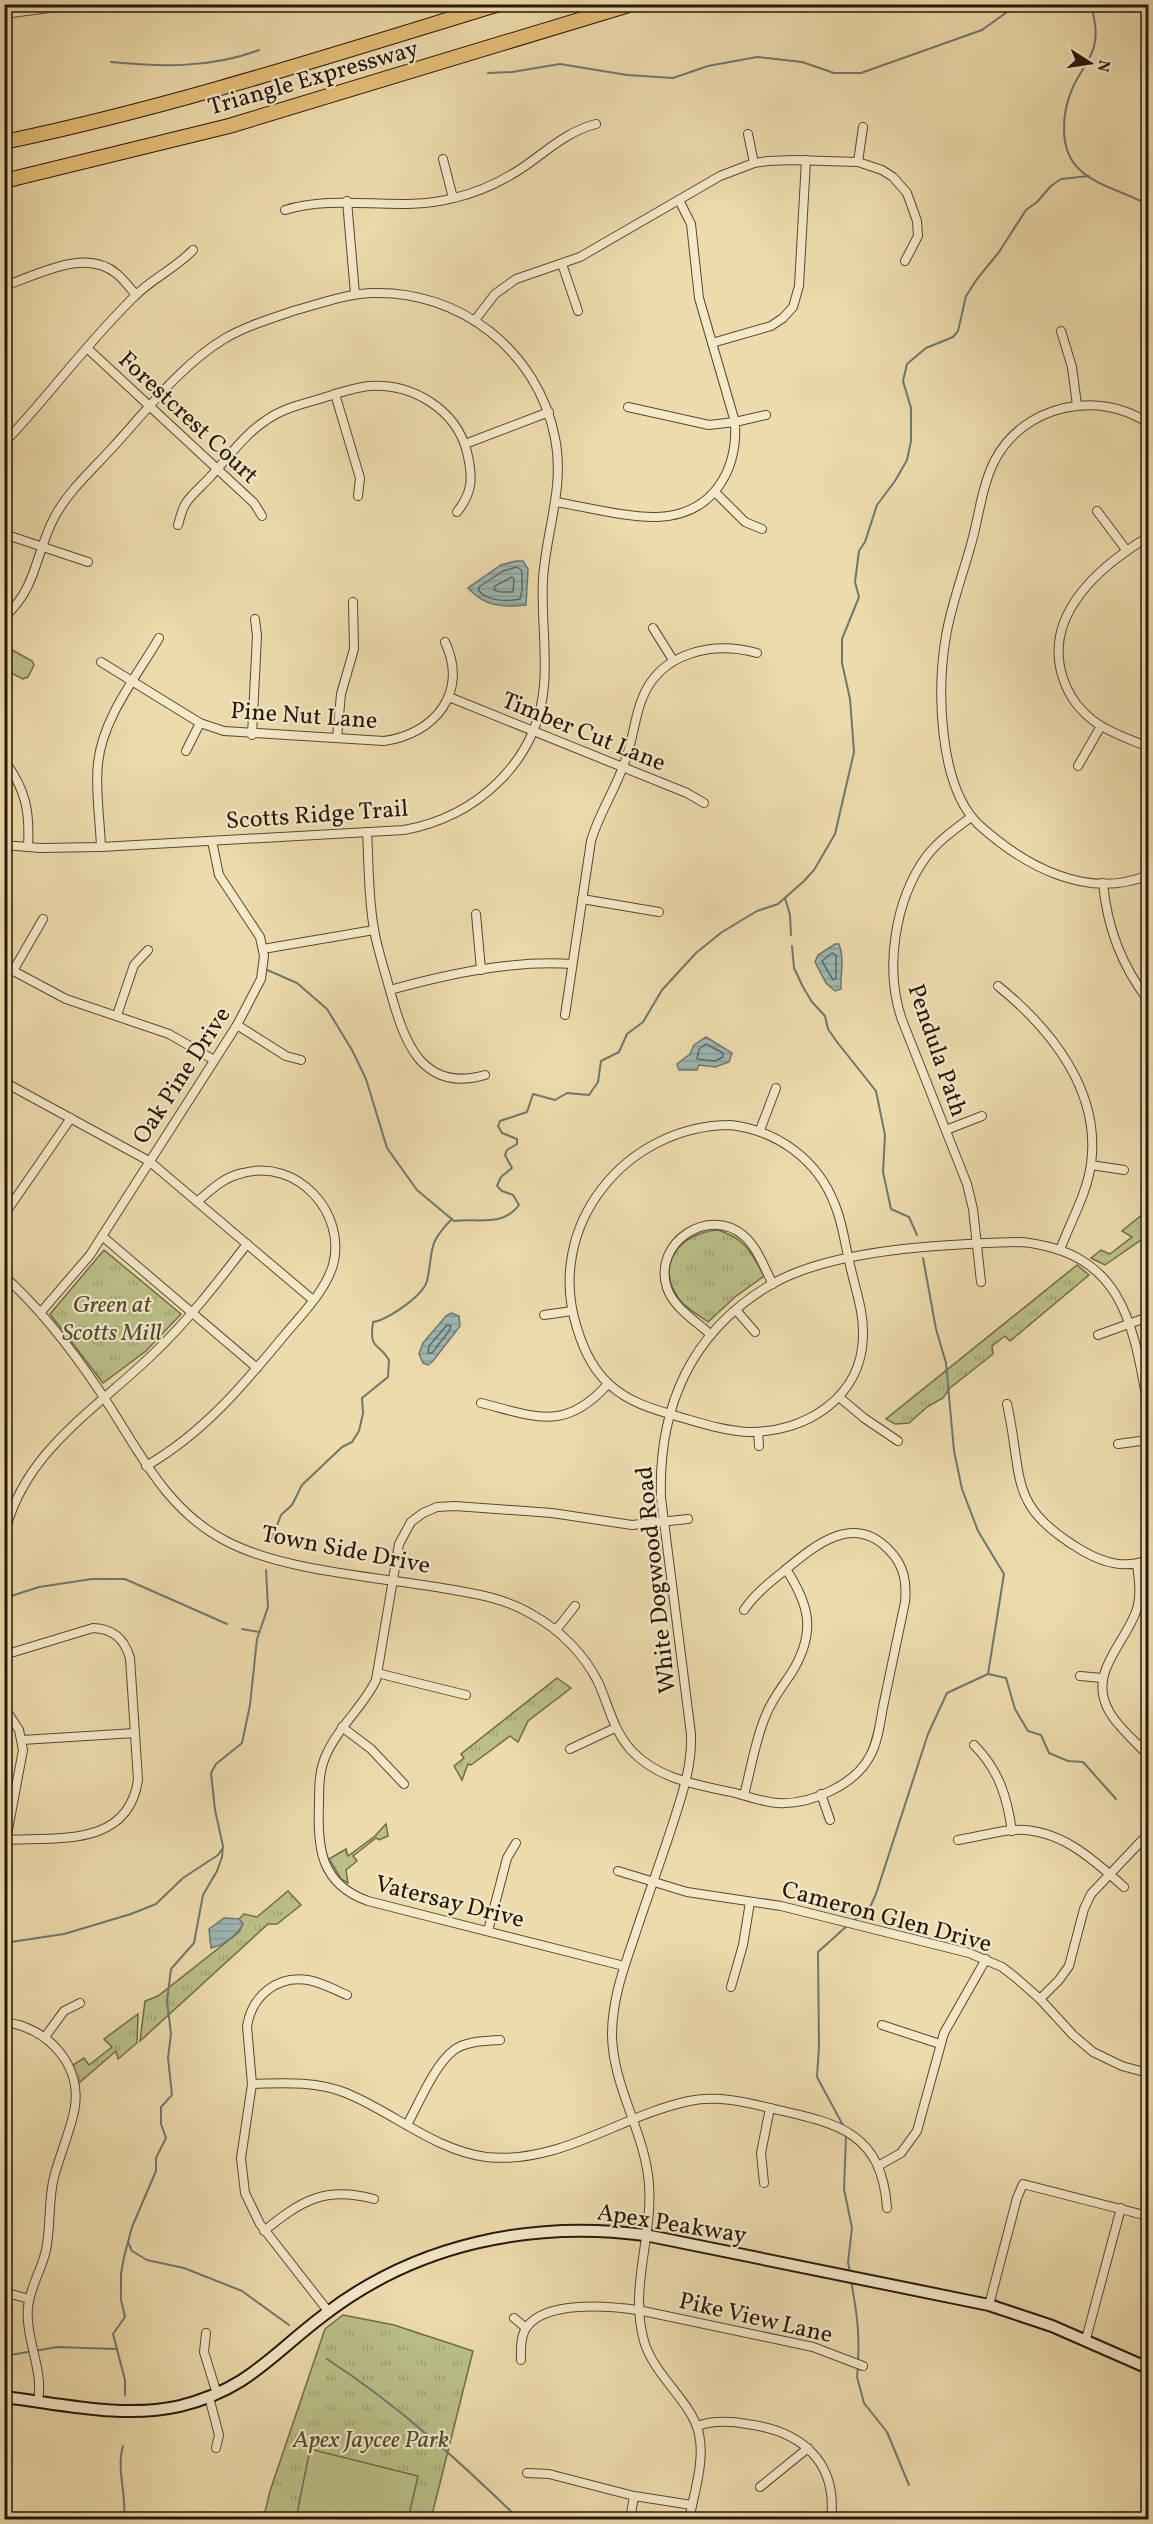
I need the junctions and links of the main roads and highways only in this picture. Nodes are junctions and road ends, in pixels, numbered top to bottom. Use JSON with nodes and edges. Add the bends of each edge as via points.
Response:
{"nodes":[{"id":1,"x":499,"y":4,"type":"edge"},
{"id":2,"x":632,"y":4,"type":"edge"},
{"id":3,"x":4,"y":142,"type":"edge"},
{"id":4,"x":4,"y":181,"type":"edge"},
{"id":5,"x":1149,"y":2368,"type":"edge"},
{"id":6,"x":4,"y":2397,"type":"edge"}],
"edges":[{"from":1,"to":3,"type":"highway","name":"Triangle Expressway","via":[[229,86]]},
{"from":2,"to":4,"type":"highway","name":"Triangle Expressway","via":[[230,126]]},
{"from":5,"to":6,"type":"main road","name":"Apex Peakway","via":[[1086,2339],[989,2306],[645,2235],[564,2230],[487,2240],[403,2266],[328,2311],[250,2377],[213,2396],[181,2406],[114,2411]]}]}
